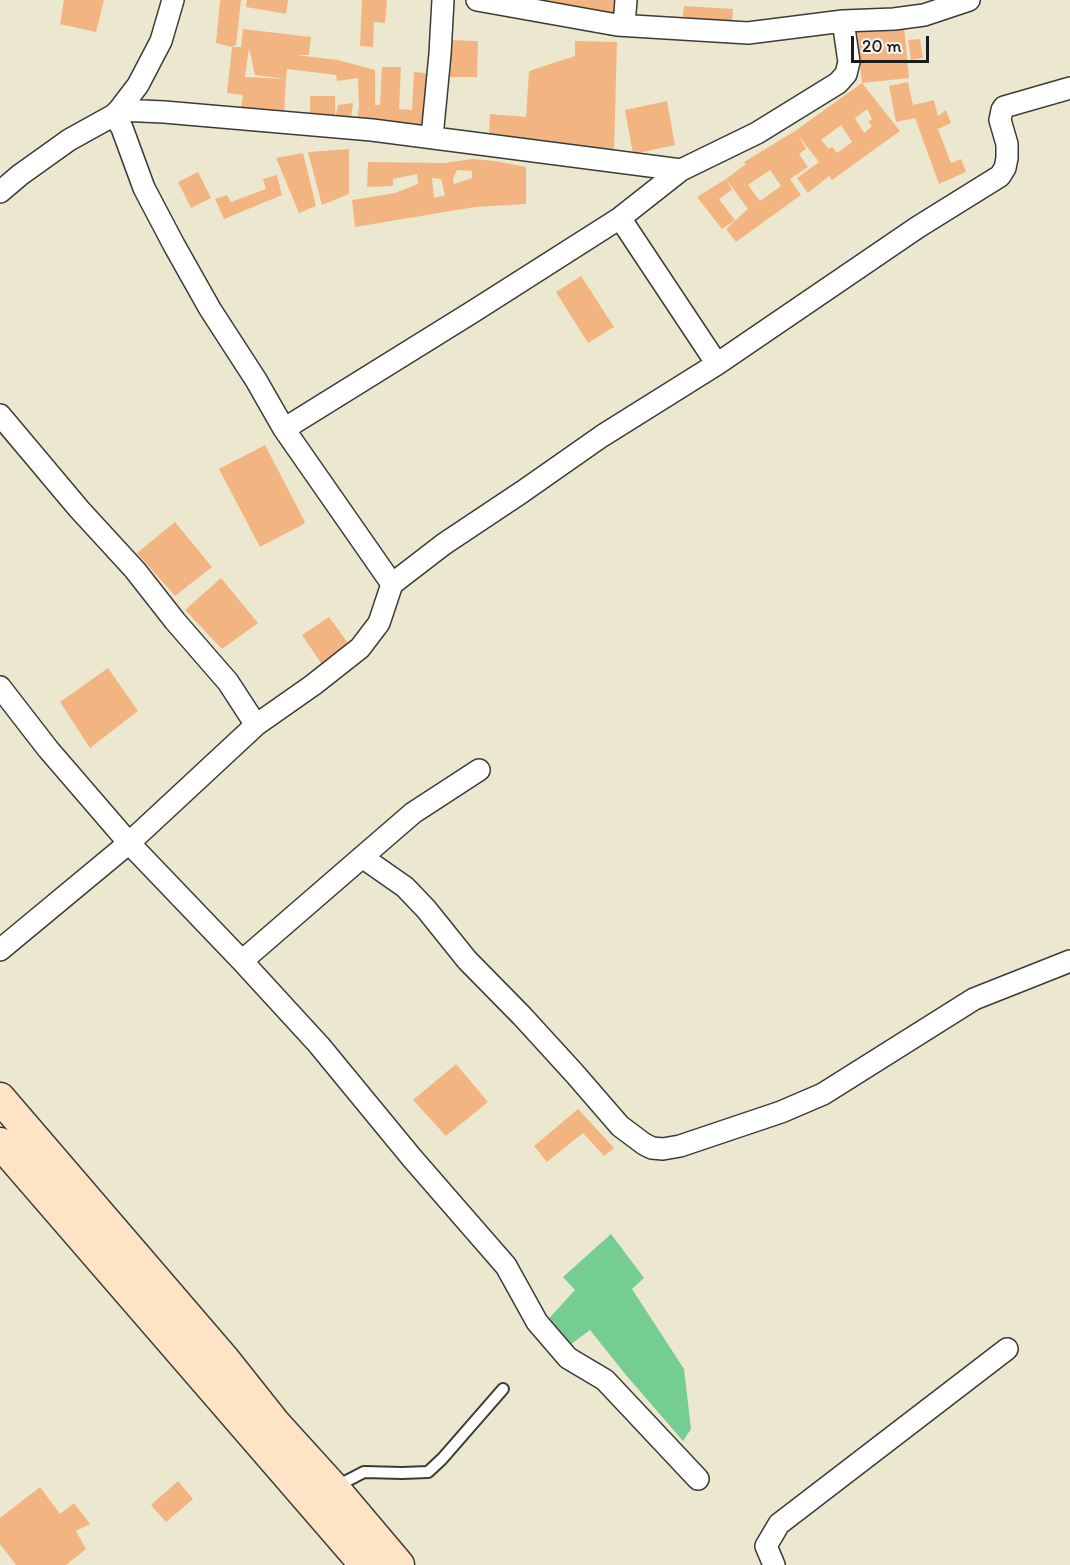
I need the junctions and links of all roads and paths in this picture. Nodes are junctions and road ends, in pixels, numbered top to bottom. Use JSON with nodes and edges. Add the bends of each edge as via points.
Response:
{"nodes":[{"id":1,"x":173,"y":0,"type":"edge"},
{"id":2,"x":442,"y":0,"type":"edge"},
{"id":3,"x":477,"y":0,"type":"edge"},
{"id":4,"x":626,"y":0,"type":"edge"},
{"id":5,"x":969,"y":0,"type":"edge"},
{"id":6,"x":843,"y":21,"type":"junction"},
{"id":7,"x":624,"y":25,"type":"junction"},
{"id":8,"x":1070,"y":87,"type":"edge"},
{"id":9,"x":116,"y":113,"type":"junction"},
{"id":10,"x":432,"y":137,"type":"junction"},
{"id":11,"x":681,"y":170,"type":"junction"},
{"id":12,"x":0,"y":192,"type":"edge"},
{"id":13,"x":620,"y":218,"type":"junction"},
{"id":14,"x":717,"y":364,"type":"junction"},
{"id":15,"x":0,"y":415,"type":"edge"},
{"id":16,"x":284,"y":429,"type":"junction"},
{"id":17,"x":393,"y":584,"type":"junction"},
{"id":18,"x":0,"y":687,"type":"edge"},
{"id":19,"x":256,"y":725,"type":"junction"},
{"id":20,"x":479,"y":770,"type":"dead end"},
{"id":21,"x":129,"y":843,"type":"junction"},
{"id":22,"x":362,"y":857,"type":"junction"},
{"id":23,"x":0,"y":950,"type":"edge"},
{"id":24,"x":242,"y":961,"type":"junction"},
{"id":25,"x":1070,"y":961,"type":"edge"},
{"id":26,"x":0,"y":1098,"type":"edge"},
{"id":27,"x":0,"y":1143,"type":"edge"},
{"id":28,"x":1007,"y":1349,"type":"dead end"},
{"id":29,"x":503,"y":1389,"type":"dead end"},
{"id":30,"x":698,"y":1479,"type":"dead end"},
{"id":31,"x":334,"y":1488,"type":"junction"},
{"id":32,"x":360,"y":1564,"type":"edge"},
{"id":33,"x":399,"y":1565,"type":"edge"},
{"id":34,"x":774,"y":1565,"type":"edge"}],
"edges":[{"from":1,"to":9,"type":"street","via":[[161,41],[138,85]]},
{"from":2,"to":10,"type":"street"},
{"from":3,"to":7,"type":"street"},
{"from":4,"to":7,"type":"street"},
{"from":5,"to":6,"type":"street","via":[[924,15]]},
{"from":6,"to":7,"type":"street","via":[[748,33]]},
{"from":6,"to":11,"type":"street","via":[[849,62],[838,83],[757,133]]},
{"from":8,"to":14,"type":"street","via":[[1004,107],[1000,120],[1007,158],[1000,176]]},
{"from":9,"to":10,"type":"street","via":[[164,112]]},
{"from":9,"to":12,"type":"street","via":[[69,140]]},
{"from":9,"to":16,"type":"street","via":[[144,188],[174,245]]},
{"from":10,"to":11,"type":"street"},
{"from":11,"to":13,"type":"street"},
{"from":13,"to":14,"type":"street"},
{"from":13,"to":16,"type":"street"},
{"from":14,"to":17,"type":"street","via":[[602,436],[444,544]]},
{"from":15,"to":19,"type":"street","via":[[228,682]]},
{"from":16,"to":17,"type":"street"},
{"from":17,"to":19,"type":"street","via":[[379,623],[360,648]]},
{"from":18,"to":21,"type":"street"},
{"from":19,"to":21,"type":"street"},
{"from":20,"to":22,"type":"street","via":[[412,813]]},
{"from":21,"to":23,"type":"street"},
{"from":21,"to":24,"type":"street"},
{"from":22,"to":24,"type":"street"},
{"from":22,"to":25,"type":"street","via":[[405,887],[620,1126],[652,1148],[680,1146],[824,1094],[974,999]]},
{"from":24,"to":30,"type":"street","via":[[319,1045],[506,1266],[537,1322],[568,1358],[605,1380]]},
{"from":26,"to":31,"type":"main road"},
{"from":27,"to":32,"type":"main road"},
{"from":28,"to":34,"type":"street","via":[[779,1524],[766,1546]]},
{"from":29,"to":31,"type":"lane","via":[[428,1472],[364,1472]]},
{"from":31,"to":33,"type":"main road"}]}
